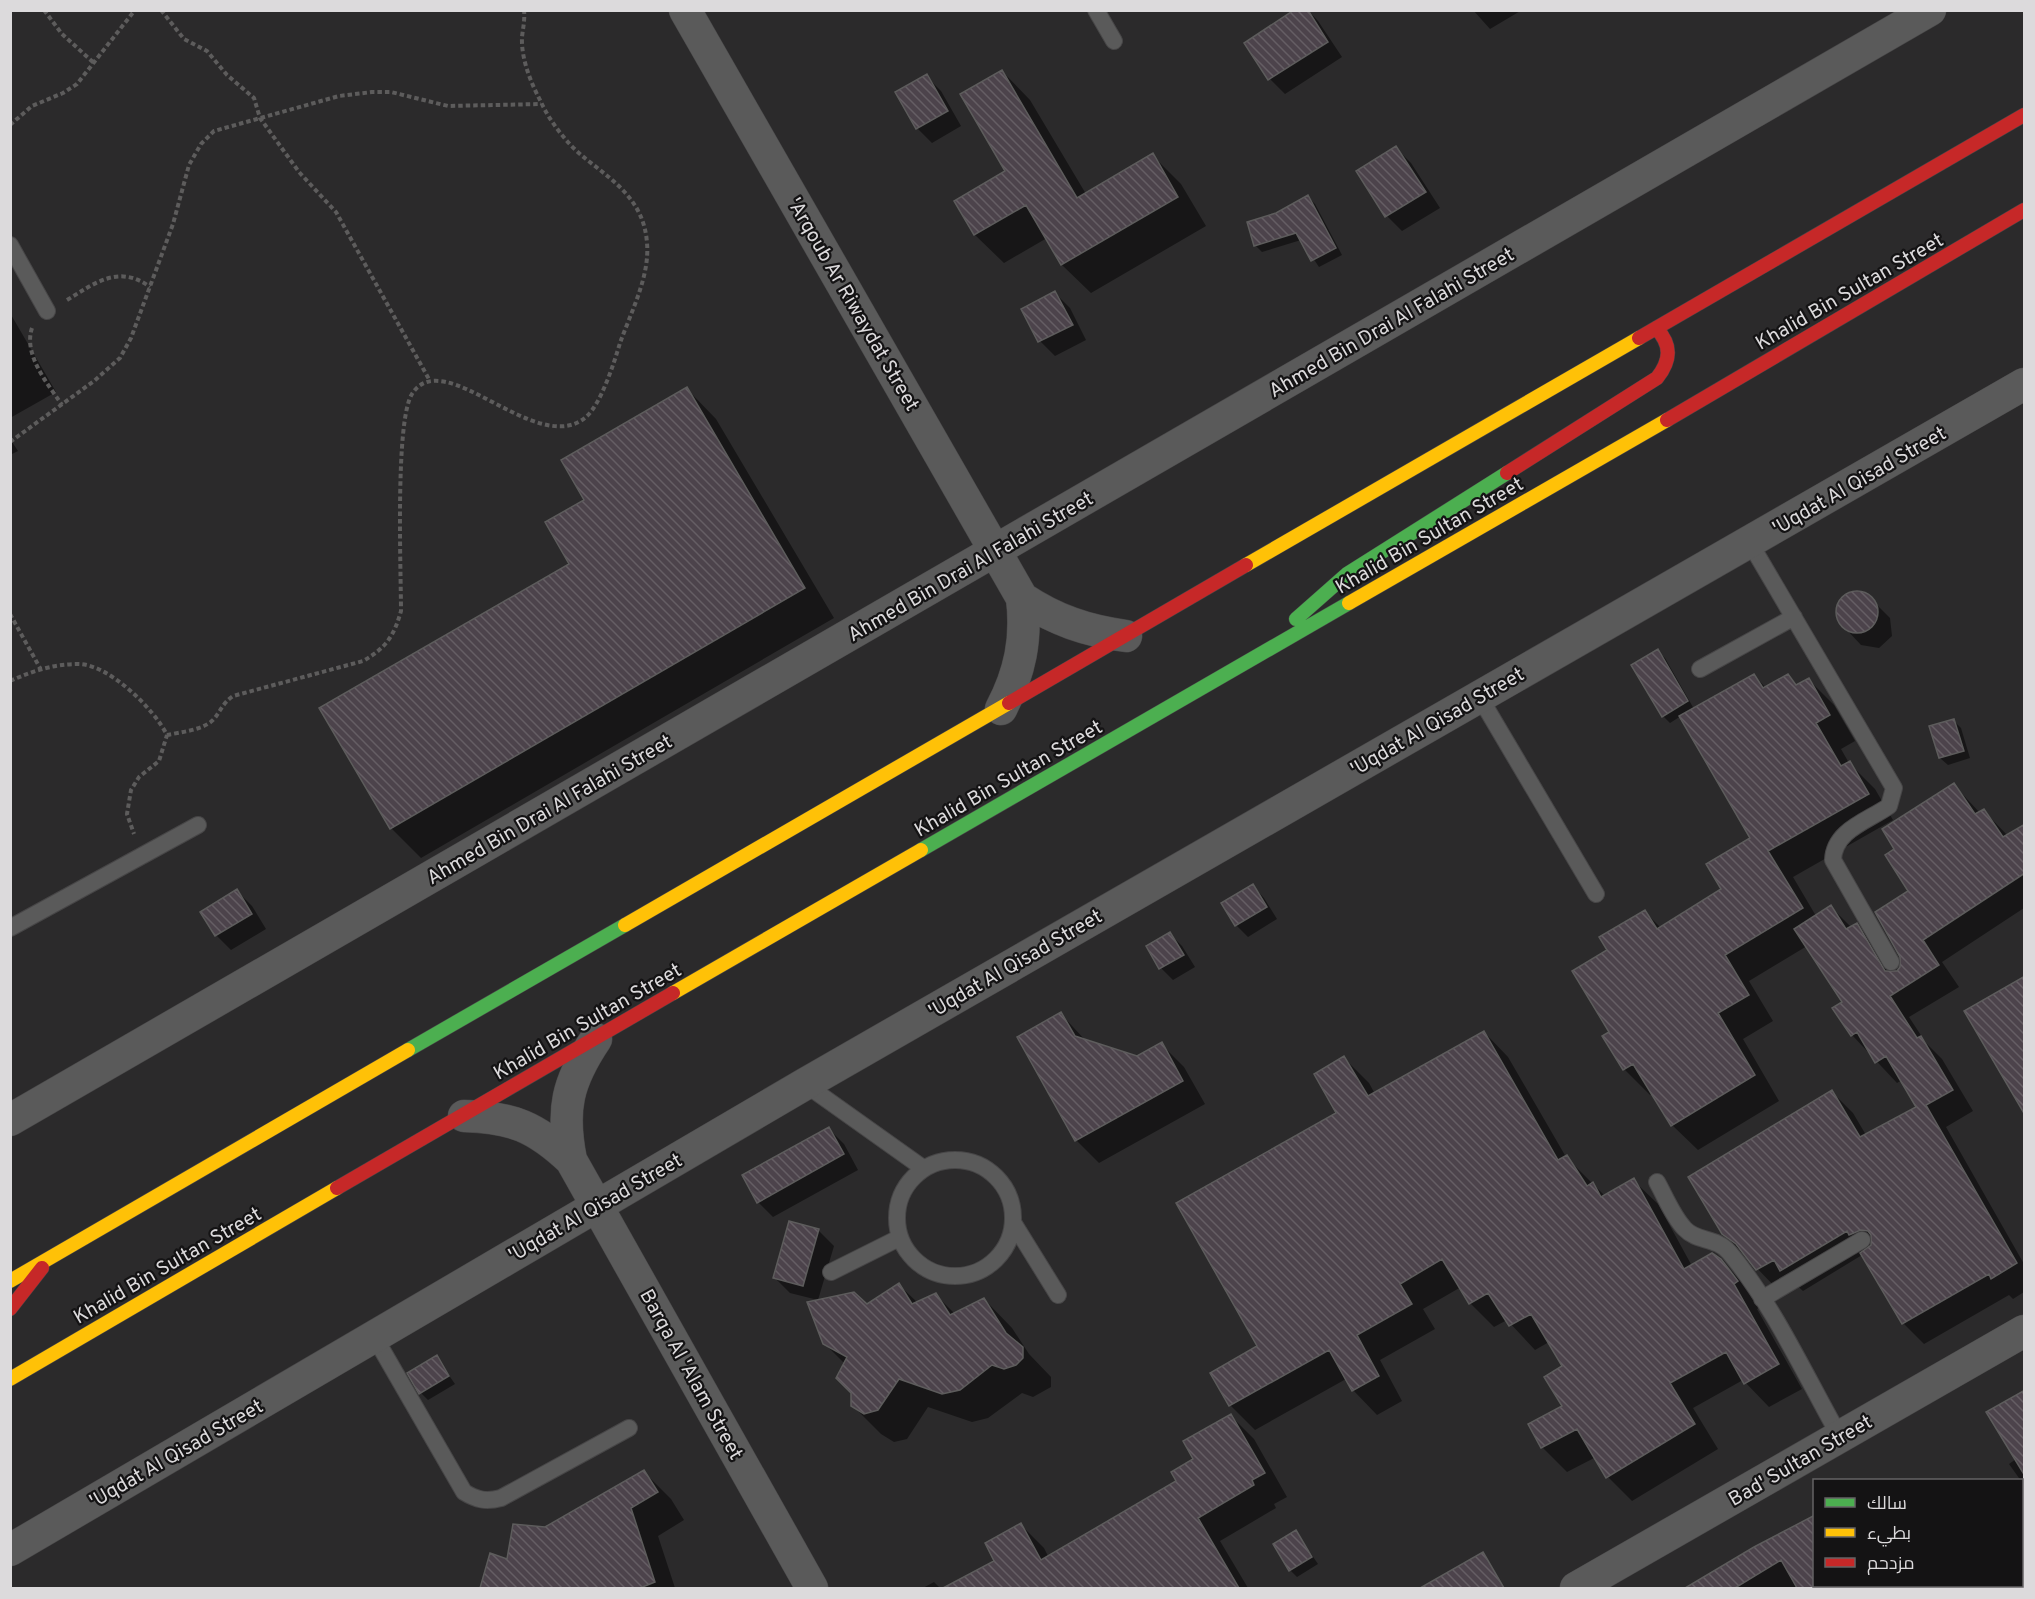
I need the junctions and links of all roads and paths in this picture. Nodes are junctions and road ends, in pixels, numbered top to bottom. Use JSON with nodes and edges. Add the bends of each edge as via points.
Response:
{"nodes":[{"id":1,"x":44,"y":10,"type":"edge"},
{"id":2,"x":135,"y":10,"type":"edge"},
{"id":3,"x":161,"y":10,"type":"edge"},
{"id":4,"x":524,"y":10,"type":"edge"},
{"id":5,"x":685,"y":10,"type":"edge"},
{"id":6,"x":1096,"y":10,"type":"edge"},
{"id":7,"x":1930,"y":10,"type":"edge"},
{"id":8,"x":1114,"y":41,"type":"dead end"},
{"id":9,"x":94,"y":63,"type":"junction"},
{"id":10,"x":541,"y":104,"type":"junction"},
{"id":11,"x":2025,"y":115,"type":"edge"},
{"id":12,"x":261,"y":118,"type":"junction"},
{"id":13,"x":10,"y":125,"type":"edge"},
{"id":14,"x":2025,"y":210,"type":"edge"},
{"id":15,"x":10,"y":245,"type":"edge"},
{"id":16,"x":47,"y":311,"type":"dead end"},
{"id":17,"x":1656,"y":328,"type":"junction"},
{"id":18,"x":430,"y":381,"type":"junction"},
{"id":19,"x":2025,"y":384,"type":"edge"},
{"id":20,"x":10,"y":442,"type":"edge"},
{"id":21,"x":1750,"y":543,"type":"junction"},
{"id":22,"x":997,"y":550,"type":"junction"},
{"id":23,"x":1022,"y":598,"type":"junction"},
{"id":24,"x":10,"y":614,"type":"edge"},
{"id":25,"x":1794,"y":617,"type":"junction"},
{"id":26,"x":1126,"y":636,"type":"junction"},
{"id":27,"x":1269,"y":650,"type":"junction"},
{"id":28,"x":40,"y":668,"type":"junction"},
{"id":29,"x":1700,"y":669,"type":"dead end"},
{"id":30,"x":10,"y":681,"type":"edge"},
{"id":31,"x":1479,"y":696,"type":"junction"},
{"id":32,"x":1001,"y":709,"type":"junction"},
{"id":33,"x":167,"y":735,"type":"junction"},
{"id":34,"x":198,"y":825,"type":"dead end"},
{"id":35,"x":147,"y":854,"type":"junction"},
{"id":36,"x":1596,"y":894,"type":"dead end"},
{"id":37,"x":10,"y":928,"type":"edge"},
{"id":38,"x":1891,"y":962,"type":"dead end"},
{"id":39,"x":596,"y":1039,"type":"junction"},
{"id":40,"x":805,"y":1084,"type":"junction"},
{"id":41,"x":464,"y":1116,"type":"junction"},
{"id":42,"x":10,"y":1120,"type":"edge"},
{"id":43,"x":571,"y":1160,"type":"junction"},
{"id":44,"x":923,"y":1168,"type":"junction"},
{"id":45,"x":1657,"y":1182,"type":"dead end"},
{"id":46,"x":597,"y":1205,"type":"junction"},
{"id":47,"x":1014,"y":1224,"type":"junction"},
{"id":48,"x":899,"y":1238,"type":"junction"},
{"id":49,"x":1862,"y":1240,"type":"dead end"},
{"id":50,"x":48,"y":1259,"type":"junction"},
{"id":51,"x":831,"y":1272,"type":"dead end"},
{"id":52,"x":10,"y":1281,"type":"edge"},
{"id":53,"x":1058,"y":1295,"type":"dead end"},
{"id":54,"x":1762,"y":1299,"type":"junction"},
{"id":55,"x":10,"y":1309,"type":"edge"},
{"id":56,"x":2025,"y":1331,"type":"edge"},
{"id":57,"x":374,"y":1336,"type":"junction"},
{"id":58,"x":10,"y":1379,"type":"edge"},
{"id":59,"x":629,"y":1428,"type":"dead end"},
{"id":60,"x":1840,"y":1437,"type":"junction"},
{"id":61,"x":10,"y":1550,"type":"edge"},
{"id":62,"x":812,"y":1588,"type":"edge"},
{"id":63,"x":1576,"y":1588,"type":"edge"}],
"edges":[{"from":1,"to":9,"type":"path","via":[[62,34]]},
{"from":2,"to":9,"type":"path"},
{"from":3,"to":12,"type":"path","via":[[184,39],[207,51],[226,75],[254,98]]},
{"from":4,"to":10,"type":"path","via":[[523,58]]},
{"from":5,"to":22,"type":"street","name":"'Arqoub Ar Riwaydat Street"},
{"from":6,"to":8,"type":"lane"},
{"from":7,"to":22,"type":"street","name":"Ahmed Bin Drai Al Falahi Street"},
{"from":9,"to":13,"type":"path","via":[[77,84],[32,106]]},
{"from":10,"to":12,"type":"path","via":[[448,106],[391,92],[372,92],[339,96]]},
{"from":10,"to":18,"type":"path","via":[[565,138],[624,188],[642,218],[646,267],[613,366],[587,416],[572,425],[552,426],[528,420],[462,387]]},
{"from":11,"to":17,"type":"main road"},
{"from":12,"to":18,"type":"path","via":[[299,172],[336,212]]},
{"from":12,"to":20,"type":"path","via":[[214,131],[201,144],[189,165],[173,224],[120,358]]},
{"from":14,"to":27,"type":"main road","name":"Khalid Bin Sultan Street"},
{"from":15,"to":16,"type":"lane"},
{"from":17,"to":26,"type":"main road"},
{"from":17,"to":27,"type":"main road","via":[[1664,336],[1669,358],[1657,378],[1347,574],[1292,622]]},
{"from":18,"to":33,"type":"path","via":[[412,393],[405,411],[401,611],[395,634],[382,650],[363,661],[233,696],[222,704],[213,720]]},
{"from":19,"to":21,"type":"street","name":"'Uqdat Al Qisad Street"},
{"from":21,"to":25,"type":"lane"},
{"from":21,"to":31,"type":"street","name":"'Uqdat Al Qisad Street"},
{"from":22,"to":23,"type":"street","name":"'Arqoub Ar Riwaydat Street"},
{"from":22,"to":42,"type":"street","name":"Ahmed Bin Drai Al Falahi Street"},
{"from":23,"to":26,"type":"street","via":[[1041,611],[1082,628]]},
{"from":23,"to":32,"type":"street","name":"'Arqoub Ar Riwaydat Street","via":[[1024,644],[1012,689]]},
{"from":24,"to":28,"type":"path"},
{"from":25,"to":29,"type":"lane"},
{"from":25,"to":38,"type":"lane","via":[[1894,788],[1889,806],[1844,834],[1833,850],[1833,860]]},
{"from":26,"to":32,"type":"main road"},
{"from":27,"to":39,"type":"main road","name":"Khalid Bin Sultan Street"},
{"from":28,"to":30,"type":"path"},
{"from":28,"to":33,"type":"path","via":[[81,664],[106,674],[140,698]]},
{"from":31,"to":36,"type":"lane"},
{"from":31,"to":40,"type":"street","name":"'Uqdat Al Qisad Street"},
{"from":32,"to":50,"type":"main road"},
{"from":33,"to":35,"type":"path","via":[[159,761],[130,790],[127,814]]},
{"from":34,"to":35,"type":"lane"},
{"from":35,"to":37,"type":"lane"},
{"from":39,"to":41,"type":"main road","name":"Khalid Bin Sultan Street"},
{"from":39,"to":43,"type":"street","name":"Barqa Al 'Alam Street","via":[[578,1066],[567,1097],[565,1129]]},
{"from":40,"to":44,"type":"lane"},
{"from":40,"to":46,"type":"street","name":"'Uqdat Al Qisad Street"},
{"from":41,"to":43,"type":"street","name":"Barqa Al 'Alam Street","via":[[494,1116],[523,1124]]},
{"from":41,"to":58,"type":"main road","name":"Khalid Bin Sultan Street"},
{"from":43,"to":46,"type":"street","name":"Barqa Al 'Alam Street"},
{"from":44,"to":47,"type":"lane","via":[[948,1160],[974,1162],[997,1176],[1011,1198]]},
{"from":44,"to":48,"type":"lane","via":[[904,1187],[896,1212]]},
{"from":45,"to":54,"type":"lane","via":[[1685,1229],[1719,1242]]},
{"from":46,"to":57,"type":"street","name":"'Uqdat Al Qisad Street"},
{"from":46,"to":62,"type":"street","name":"Barqa Al 'Alam Street"},
{"from":47,"to":48,"type":"lane","via":[[1006,1249],[987,1268],[962,1277],[936,1274],[914,1260]]},
{"from":47,"to":53,"type":"lane"},
{"from":48,"to":51,"type":"lane"},
{"from":49,"to":54,"type":"lane"},
{"from":50,"to":52,"type":"main road"},
{"from":50,"to":55,"type":"main road"},
{"from":54,"to":60,"type":"lane"},
{"from":56,"to":60,"type":"street","name":"Bad' Sultan Street"},
{"from":57,"to":59,"type":"lane","via":[[464,1492],[476,1499],[501,1498]]},
{"from":57,"to":61,"type":"street","name":"'Uqdat Al Qisad Street"},
{"from":60,"to":63,"type":"street","name":"Bad' Sultan Street"}]}
